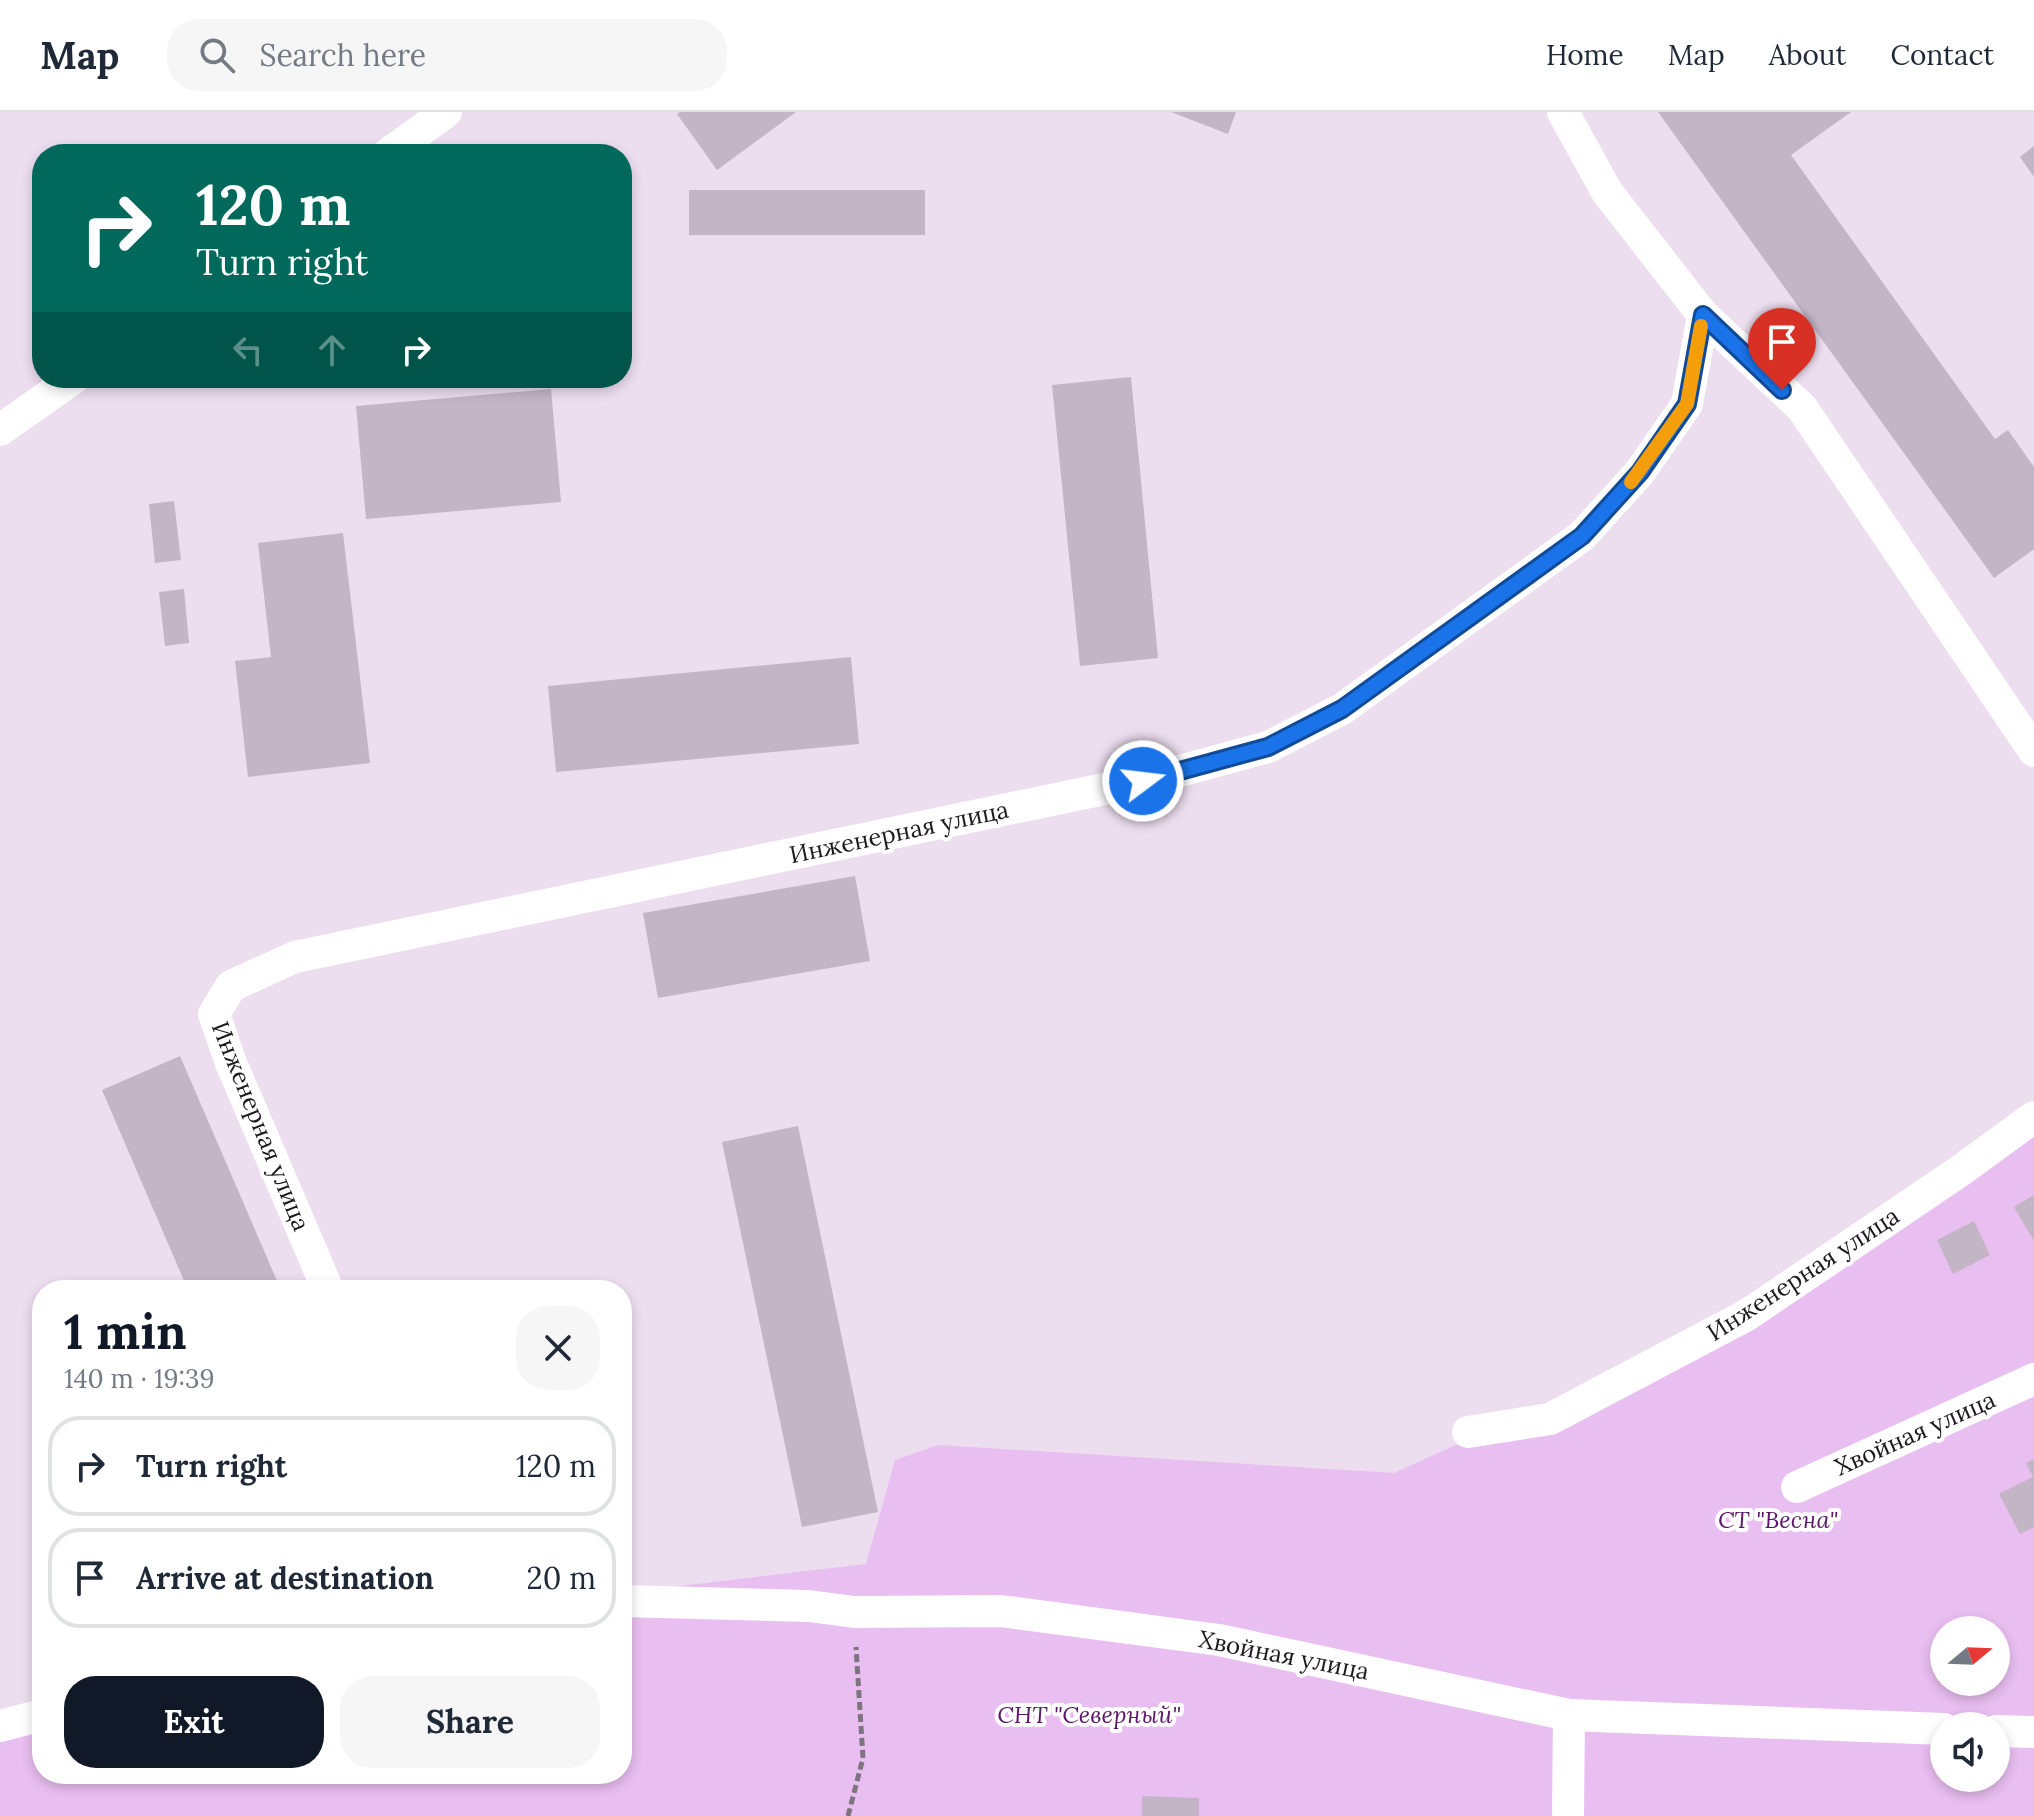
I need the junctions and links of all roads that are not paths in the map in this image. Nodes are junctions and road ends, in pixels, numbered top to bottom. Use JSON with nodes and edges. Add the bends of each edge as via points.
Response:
{"nodes":[{"id":1,"x":446,"y":112,"type":"edge"},
{"id":2,"x":1563,"y":112,"type":"edge"},
{"id":3,"x":402,"y":144,"type":"edge"},
{"id":4,"x":1703,"y":315,"type":"junction"},
{"id":5,"x":60,"y":388,"type":"edge"},
{"id":6,"x":0,"y":430,"type":"edge"},
{"id":7,"x":2034,"y":751,"type":"edge"},
{"id":8,"x":2034,"y":1117,"type":"edge"},
{"id":9,"x":324,"y":1280,"type":"edge"},
{"id":10,"x":2034,"y":1379,"type":"edge"},
{"id":11,"x":1468,"y":1432,"type":"dead end"},
{"id":12,"x":1797,"y":1487,"type":"dead end"},
{"id":13,"x":632,"y":1601,"type":"edge"},
{"id":14,"x":1569,"y":1715,"type":"junction"},
{"id":15,"x":32,"y":1718,"type":"edge"},
{"id":16,"x":0,"y":1726,"type":"edge"},
{"id":17,"x":1930,"y":1728,"type":"edge"},
{"id":18,"x":2010,"y":1731,"type":"edge"},
{"id":19,"x":2034,"y":1732,"type":"edge"},
{"id":20,"x":1568,"y":1816,"type":"edge"}],
"edges":[{"from":1,"to":3,"type":"street"},
{"from":2,"to":4,"type":"street","via":[[1607,192]]},
{"from":4,"to":7,"type":"street","via":[[1802,408]]},
{"from":4,"to":9,"type":"street","name":"Инженерная улица","via":[[1687,404],[1640,472],[1582,536],[1342,709],[1268,747],[1143,781],[295,957],[231,986],[214,1014]]},
{"from":5,"to":6,"type":"street"},
{"from":8,"to":11,"type":"street","name":"Инженерная улица","via":[[1747,1315],[1550,1419]]},
{"from":10,"to":12,"type":"street","name":"Хвойная улица"},
{"from":13,"to":14,"type":"street","name":"Хвойная улица","via":[[854,1612],[1001,1611],[1219,1640]]},
{"from":14,"to":17,"type":"street","name":"Хвойная улица"},
{"from":14,"to":20,"type":"street"},
{"from":15,"to":16,"type":"street"},
{"from":18,"to":19,"type":"street"}]}
